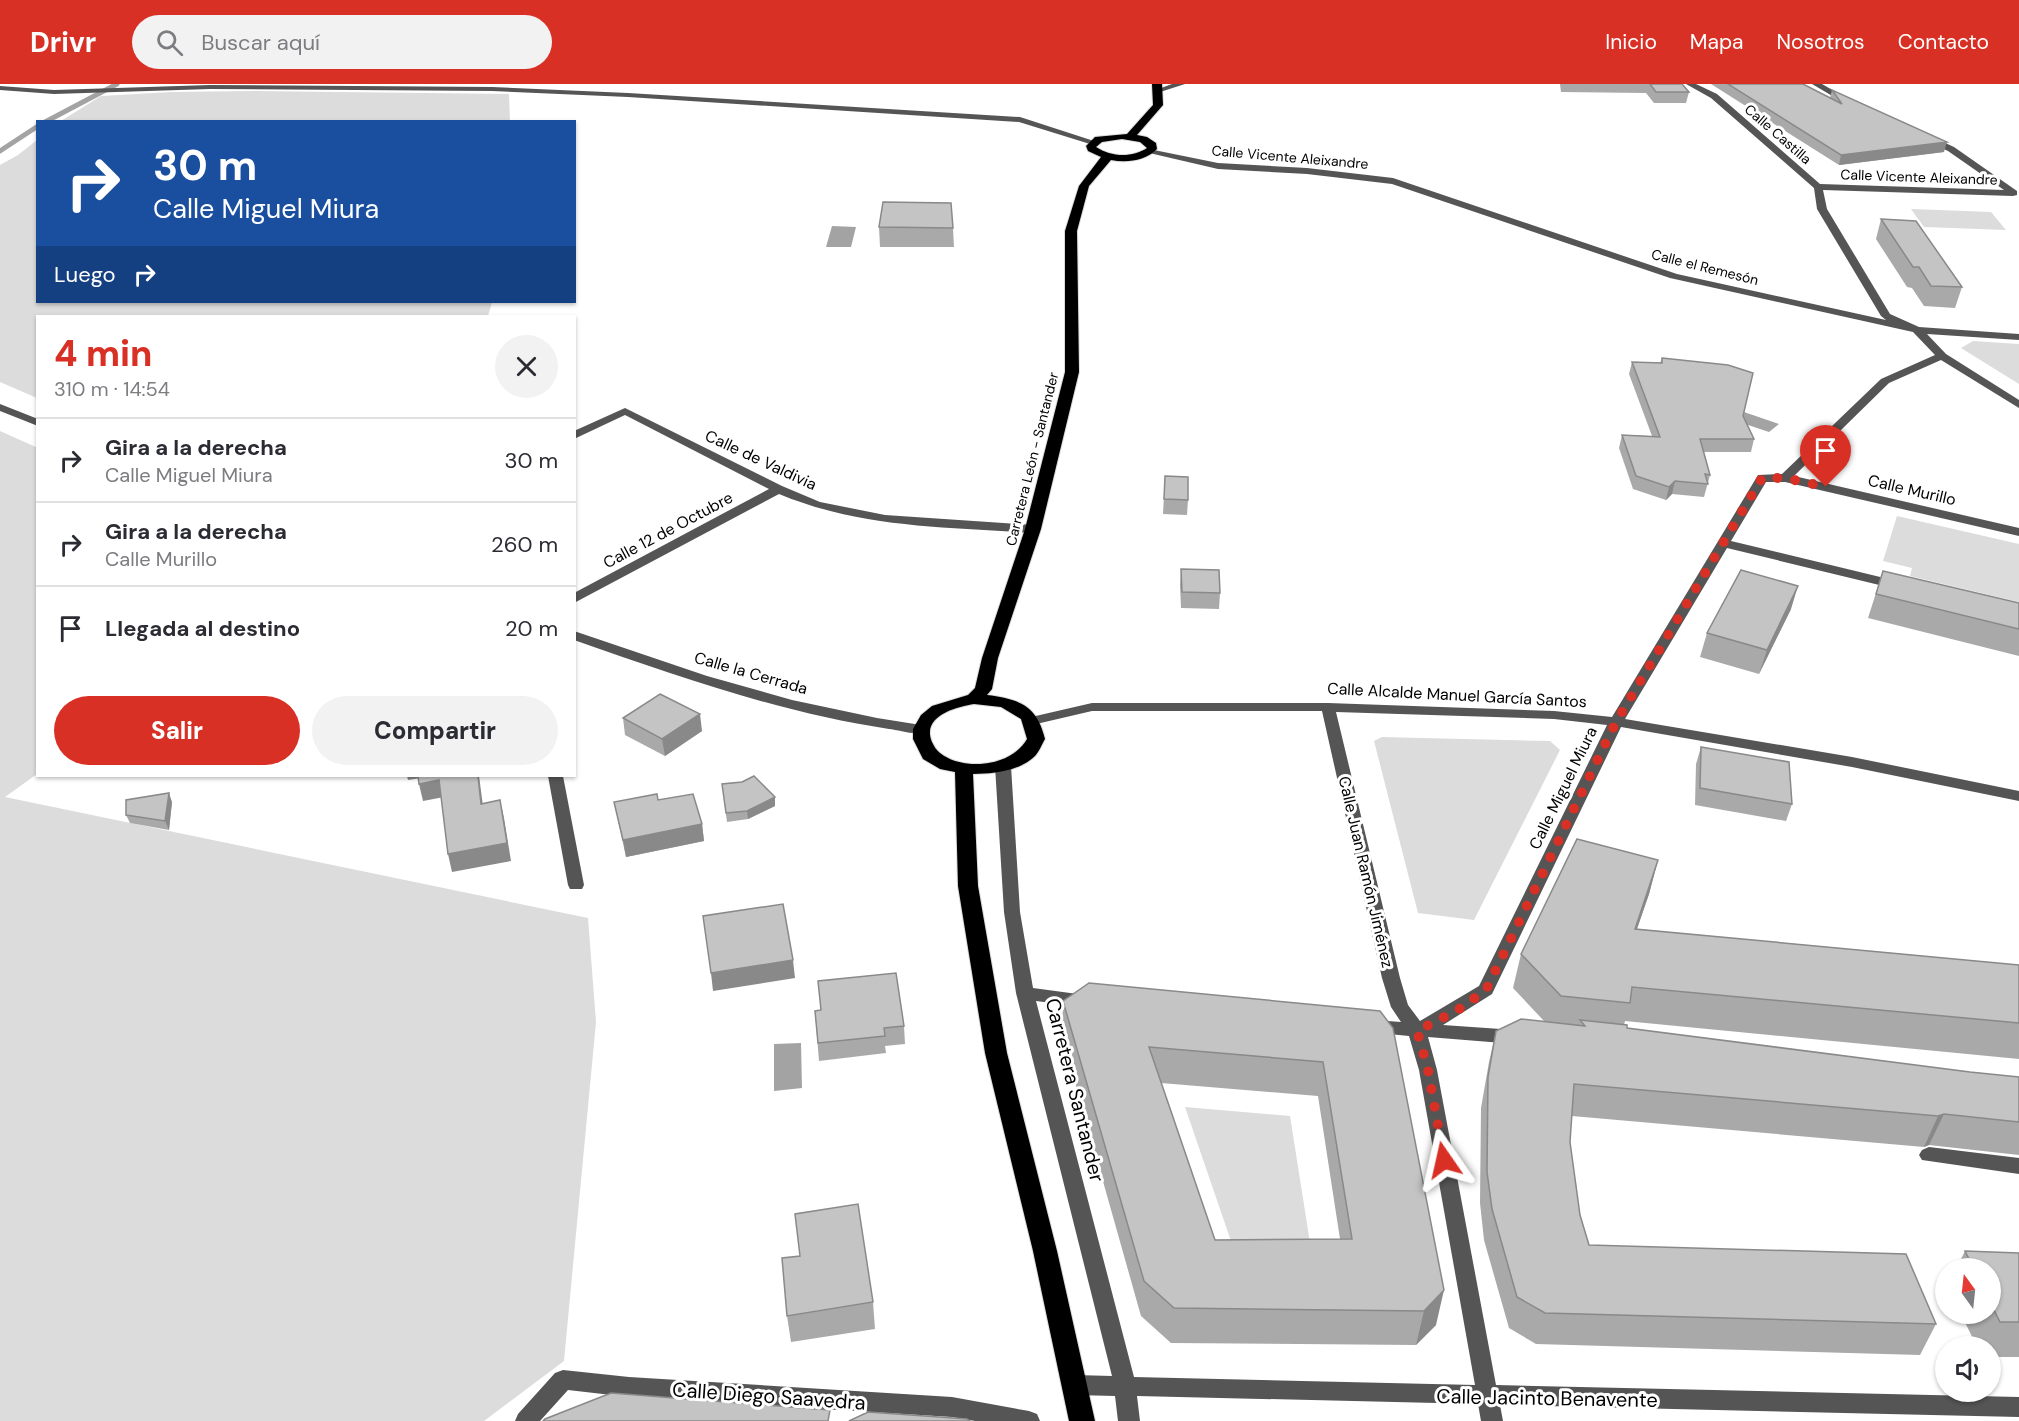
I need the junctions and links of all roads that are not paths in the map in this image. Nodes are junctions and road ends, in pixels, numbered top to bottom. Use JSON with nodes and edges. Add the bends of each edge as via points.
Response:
{"nodes":[{"id":1,"x":1181,"y":84,"type":"edge"},
{"id":2,"x":1690,"y":84,"type":"edge"},
{"id":3,"x":1816,"y":84,"type":"edge"},
{"id":4,"x":0,"y":88,"type":"edge"},
{"id":5,"x":1157,"y":88,"type":"edge"},
{"id":6,"x":1857,"y":105,"type":"edge"},
{"id":7,"x":1920,"y":134,"type":"edge"},
{"id":8,"x":1131,"y":136,"type":"junction"},
{"id":9,"x":1093,"y":142,"type":"junction"},
{"id":10,"x":1149,"y":152,"type":"junction"},
{"id":11,"x":1107,"y":156,"type":"junction"},
{"id":12,"x":1394,"y":181,"type":"joint"},
{"id":13,"x":1818,"y":187,"type":"junction"},
{"id":14,"x":2016,"y":193,"type":"edge"},
{"id":15,"x":1917,"y":330,"type":"junction"},
{"id":16,"x":2019,"y":337,"type":"edge"},
{"id":17,"x":1942,"y":356,"type":"junction"},
{"id":18,"x":2019,"y":405,"type":"edge"},
{"id":19,"x":0,"y":407,"type":"edge"},
{"id":20,"x":36,"y":422,"type":"edge"},
{"id":21,"x":576,"y":435,"type":"edge"},
{"id":22,"x":1762,"y":478,"type":"joint"},
{"id":23,"x":1785,"y":478,"type":"junction"},
{"id":24,"x":778,"y":489,"type":"junction"},
{"id":25,"x":1033,"y":529,"type":"junction"},
{"id":26,"x":2019,"y":532,"type":"edge"},
{"id":27,"x":1722,"y":543,"type":"junction"},
{"id":28,"x":1915,"y":590,"type":"edge"},
{"id":29,"x":576,"y":598,"type":"edge"},
{"id":30,"x":576,"y":636,"type":"edge"},
{"id":31,"x":974,"y":699,"type":"junction"},
{"id":32,"x":1328,"y":707,"type":"junction"},
{"id":33,"x":1032,"y":721,"type":"junction"},
{"id":34,"x":1616,"y":722,"type":"junction"},
{"id":35,"x":921,"y":729,"type":"junction"},
{"id":36,"x":1003,"y":766,"type":"junction"},
{"id":37,"x":964,"y":769,"type":"junction"},
{"id":38,"x":555,"y":777,"type":"edge"},
{"id":39,"x":2019,"y":796,"type":"edge"},
{"id":40,"x":576,"y":885,"type":"dead end"},
{"id":41,"x":1025,"y":993,"type":"junction"},
{"id":42,"x":1098,"y":1003,"type":"edge"},
{"id":43,"x":1356,"y":1026,"type":"edge"},
{"id":44,"x":1417,"y":1031,"type":"junction"},
{"id":45,"x":1538,"y":1038,"type":"edge"},
{"id":46,"x":1929,"y":1155,"type":"dead end"},
{"id":47,"x":2019,"y":1166,"type":"edge"},
{"id":48,"x":1075,"y":1385,"type":"junction"},
{"id":49,"x":1125,"y":1385,"type":"junction"},
{"id":50,"x":1486,"y":1396,"type":"junction"},
{"id":51,"x":2019,"y":1407,"type":"edge"},
{"id":52,"x":526,"y":1421,"type":"edge"},
{"id":53,"x":1029,"y":1421,"type":"edge"},
{"id":54,"x":1082,"y":1421,"type":"edge"},
{"id":55,"x":1128,"y":1421,"type":"edge"},
{"id":56,"x":1492,"y":1421,"type":"edge"}],
"edges":[{"from":1,"to":5,"type":"street"},
{"from":2,"to":13,"type":"street","name":"Calle Castilla","via":[[1714,96]]},
{"from":3,"to":6,"type":"street"},
{"from":4,"to":9,"type":"street","via":[[95,92],[222,87],[492,89],[617,95],[1020,120]]},
{"from":5,"to":8,"type":"highway","via":[[1158,105]]},
{"from":7,"to":14,"type":"street","via":[[1952,149]]},
{"from":8,"to":9,"type":"highway"},
{"from":8,"to":10,"type":"highway","via":[[1149,142]]},
{"from":9,"to":11,"type":"highway","via":[[1092,149]]},
{"from":10,"to":11,"type":"highway","via":[[1128,158]]},
{"from":10,"to":12,"type":"street","name":"Calle Vicente Aleixandre","via":[[1218,166]]},
{"from":11,"to":25,"type":"highway","name":"Carretera León - Santander","via":[[1084,186],[1071,231],[1072,372]]},
{"from":12,"to":15,"type":"street","name":"Calle el Remesón","via":[[1674,276]]},
{"from":13,"to":14,"type":"street","name":"Calle Vicente Aleixandre"},
{"from":13,"to":15,"type":"street","via":[[1822,209],[1886,316]]},
{"from":15,"to":16,"type":"street","name":"Calle el Remesón"},
{"from":15,"to":17,"type":"street"},
{"from":17,"to":18,"type":"street"},
{"from":17,"to":23,"type":"street","via":[[1885,381]]},
{"from":19,"to":20,"type":"street"},
{"from":21,"to":24,"type":"street","name":"Calle de Valdivia","via":[[625,411]]},
{"from":22,"to":23,"type":"street","name":"Calle Murillo"},
{"from":22,"to":27,"type":"street","name":"Calle Miguel Miura"},
{"from":23,"to":26,"type":"street","name":"Calle Murillo"},
{"from":24,"to":25,"type":"street","name":"Calle de Valdivia","via":[[817,505],[885,519]]},
{"from":24,"to":29,"type":"street","name":"Calle 12 de Octubre"},
{"from":25,"to":31,"type":"highway","name":"Carretera León - Santander","via":[[982,689]]},
{"from":27,"to":28,"type":"street"},
{"from":27,"to":34,"type":"street","name":"Calle Miguel Miura"},
{"from":30,"to":35,"type":"street","name":"Calle la Cerrada","via":[[654,664],[844,718]]},
{"from":31,"to":33,"type":"highway","via":[[1009,704]]},
{"from":31,"to":35,"type":"highway","via":[[943,707],[931,714]]},
{"from":32,"to":33,"type":"street","name":"Calle Alcalde Manuel García Santos","via":[[1092,707]]},
{"from":32,"to":34,"type":"street","name":"Calle Alcalde Manuel García Santos","via":[[1554,715]]},
{"from":32,"to":44,"type":"street","name":"Calle Juan Ramón Jiménez","via":[[1390,978],[1400,1007]]},
{"from":33,"to":36,"type":"highway","via":[[1036,732],[1034,744],[1026,754]]},
{"from":34,"to":39,"type":"street","name":"Calle Alcalde Manuel García Santos","via":[[1852,762]]},
{"from":34,"to":44,"type":"street","name":"Calle Miguel Miura","via":[[1486,990]]},
{"from":35,"to":37,"type":"highway","via":[[923,745],[932,756]]},
{"from":36,"to":37,"type":"highway"},
{"from":36,"to":41,"type":"street","name":"Carretera Santander","via":[[1012,912]]},
{"from":37,"to":48,"type":"highway","via":[[968,885],[996,1053]]},
{"from":38,"to":40,"type":"street"},
{"from":41,"to":42,"type":"street"},
{"from":41,"to":49,"type":"street","name":"Carretera Santander"},
{"from":43,"to":44,"type":"street"},
{"from":44,"to":45,"type":"street"},
{"from":44,"to":50,"type":"street","name":"Calle Juan Ramón Jiménez","via":[[1428,1070]]},
{"from":46,"to":47,"type":"street"},
{"from":48,"to":49,"type":"street","name":"Calle Jacinto Benavente"},
{"from":48,"to":54,"type":"highway"},
{"from":49,"to":50,"type":"street","name":"Calle Jacinto Benavente"},
{"from":49,"to":55,"type":"street","name":"Carretera Santander"},
{"from":50,"to":51,"type":"street","name":"Calle Jacinto Benavente"},
{"from":50,"to":56,"type":"street","name":"Calle Juan Ramón Jiménez"},
{"from":52,"to":53,"type":"street","name":"Calle Diego Saavedra","via":[[563,1380],[952,1407]]}]}
